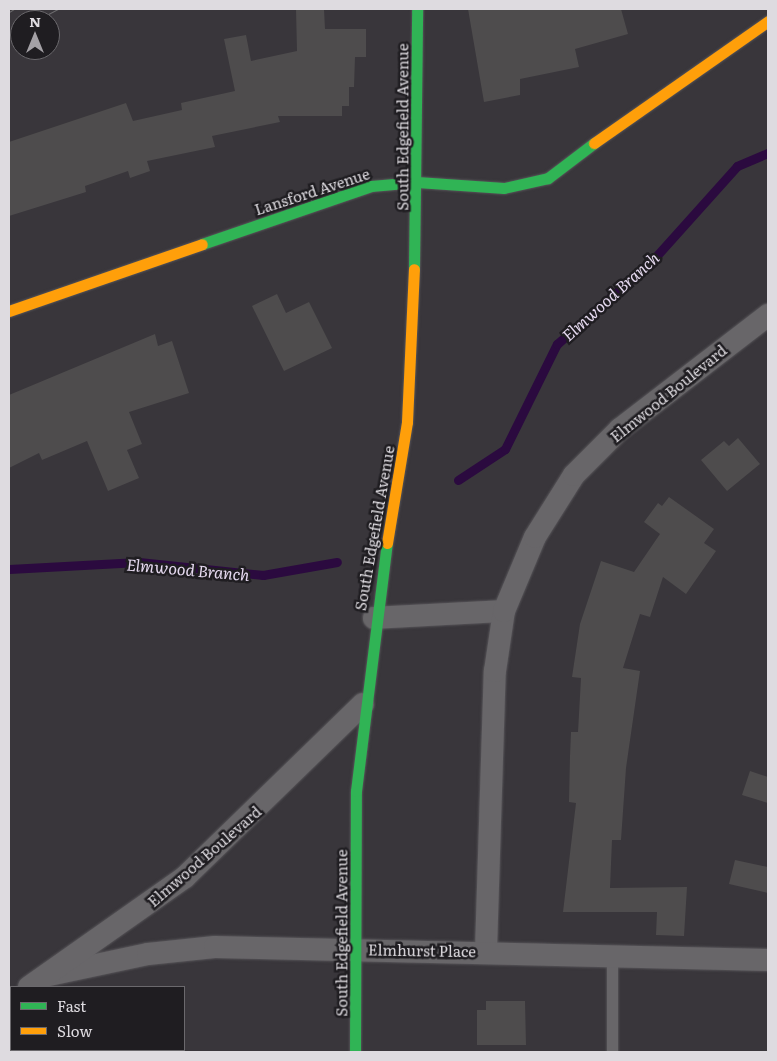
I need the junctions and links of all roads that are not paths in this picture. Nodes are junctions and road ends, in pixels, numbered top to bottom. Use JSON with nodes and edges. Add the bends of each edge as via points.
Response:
{"nodes":[{"id":1,"x":417,"y":9,"type":"edge"},
{"id":2,"x":768,"y":21,"type":"edge"},
{"id":3,"x":417,"y":182,"type":"junction"},
{"id":4,"x":9,"y":311,"type":"edge"},
{"id":5,"x":768,"y":315,"type":"edge"},
{"id":6,"x":504,"y":611,"type":"junction"},
{"id":7,"x":374,"y":618,"type":"junction"},
{"id":8,"x":363,"y":704,"type":"junction"},
{"id":9,"x":356,"y":949,"type":"junction"},
{"id":10,"x":486,"y":950,"type":"junction"},
{"id":11,"x":612,"y":955,"type":"junction"},
{"id":12,"x":768,"y":960,"type":"edge"},
{"id":13,"x":49,"y":975,"type":"junction"},
{"id":14,"x":31,"y":986,"type":"edge"},
{"id":15,"x":355,"y":1052,"type":"edge"},
{"id":16,"x":612,"y":1052,"type":"edge"}],
"edges":[{"from":1,"to":3,"type":"street","name":"South Edgefield Avenue"},
{"from":2,"to":3,"type":"street","name":"Lansford Avenue","via":[[658,95],[575,162],[548,178],[504,188]]},
{"from":3,"to":4,"type":"street","name":"Lansford Avenue","via":[[371,186]]},
{"from":3,"to":7,"type":"street","name":"South Edgefield Avenue","via":[[407,422]]},
{"from":5,"to":6,"type":"street","name":"Elmwood Boulevard","via":[[620,428],[574,475],[535,537]]},
{"from":6,"to":7,"type":"street"},
{"from":6,"to":10,"type":"street","name":"Elmwood Boulevard","via":[[495,671]]},
{"from":7,"to":8,"type":"street","name":"South Edgefield Avenue"},
{"from":8,"to":9,"type":"street","name":"South Edgefield Avenue","via":[[356,791]]},
{"from":8,"to":13,"type":"street","name":"Elmwood Boulevard","via":[[185,877]]},
{"from":9,"to":10,"type":"street","name":"Elmhurst Place"},
{"from":9,"to":13,"type":"street","name":"Elmhurst Place","via":[[215,947],[148,954]]},
{"from":9,"to":15,"type":"street","name":"South Edgefield Avenue"},
{"from":10,"to":11,"type":"street","name":"Elmhurst Place"},
{"from":11,"to":12,"type":"street","name":"Elmhurst Place"},
{"from":11,"to":16,"type":"lane"},
{"from":13,"to":14,"type":"street","name":"Elmwood Boulevard"}]}
